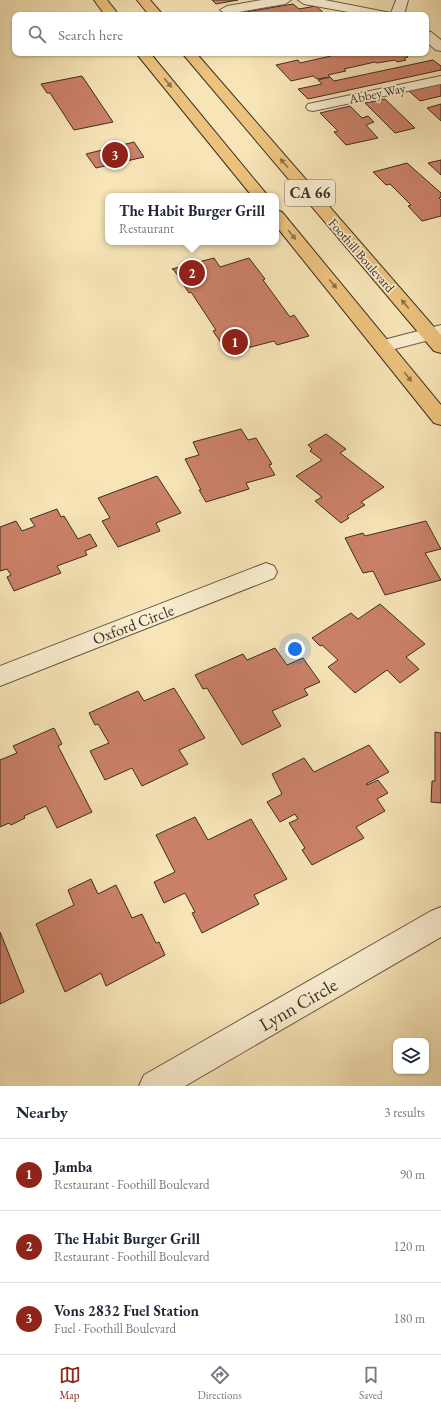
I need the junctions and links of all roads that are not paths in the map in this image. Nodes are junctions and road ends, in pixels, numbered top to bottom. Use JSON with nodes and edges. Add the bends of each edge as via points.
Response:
{"nodes":[{"id":1,"x":100,"y":0,"type":"edge"},
{"id":2,"x":143,"y":0,"type":"edge"},
{"id":3,"x":285,"y":0,"type":"edge"},
{"id":4,"x":304,"y":0,"type":"edge"},
{"id":5,"x":402,"y":0,"type":"edge"},
{"id":6,"x":227,"y":10,"type":"dead end"},
{"id":7,"x":110,"y":12,"type":"edge"},
{"id":8,"x":153,"y":12,"type":"edge"},
{"id":9,"x":370,"y":12,"type":"edge"},
{"id":10,"x":398,"y":12,"type":"edge"},
{"id":11,"x":429,"y":37,"type":"edge"},
{"id":12,"x":441,"y":47,"type":"edge"},
{"id":13,"x":145,"y":56,"type":"edge"},
{"id":14,"x":192,"y":56,"type":"edge"},
{"id":15,"x":441,"y":80,"type":"edge"},
{"id":16,"x":313,"y":107,"type":"dead end"},
{"id":17,"x":258,"y":193,"type":"edge"},
{"id":18,"x":279,"y":219,"type":"edge"},
{"id":19,"x":437,"y":337,"type":"edge"},
{"id":20,"x":383,"y":346,"type":"junction"},
{"id":21,"x":441,"y":418,"type":"edge"},
{"id":22,"x":266,"y":572,"type":"dead end"},
{"id":23,"x":0,"y":676,"type":"edge"},
{"id":24,"x":441,"y":921,"type":"edge"},
{"id":25,"x":155,"y":1086,"type":"edge"}],
"edges":[{"from":1,"to":7,"type":"main road"},
{"from":2,"to":8,"type":"main road"},
{"from":3,"to":6,"type":"street"},
{"from":4,"to":9,"type":"street"},
{"from":5,"to":10,"type":"street"},
{"from":11,"to":12,"type":"street"},
{"from":13,"to":17,"type":"main road","one_way":true},
{"from":19,"to":14,"type":"main road","name":"Foothill Boulevard","number":"CA 66","one_way":true},
{"from":15,"to":16,"type":"street","name":"Abbey Way"},
{"from":18,"to":20,"type":"main road","number":"CA 66","one_way":true},
{"from":19,"to":20,"type":"street"},
{"from":20,"to":21,"type":"main road","number":"CA 66","one_way":true},
{"from":22,"to":23,"type":"street","name":"Oxford Circle"},
{"from":24,"to":25,"type":"street","name":"Lynn Circle"}]}
